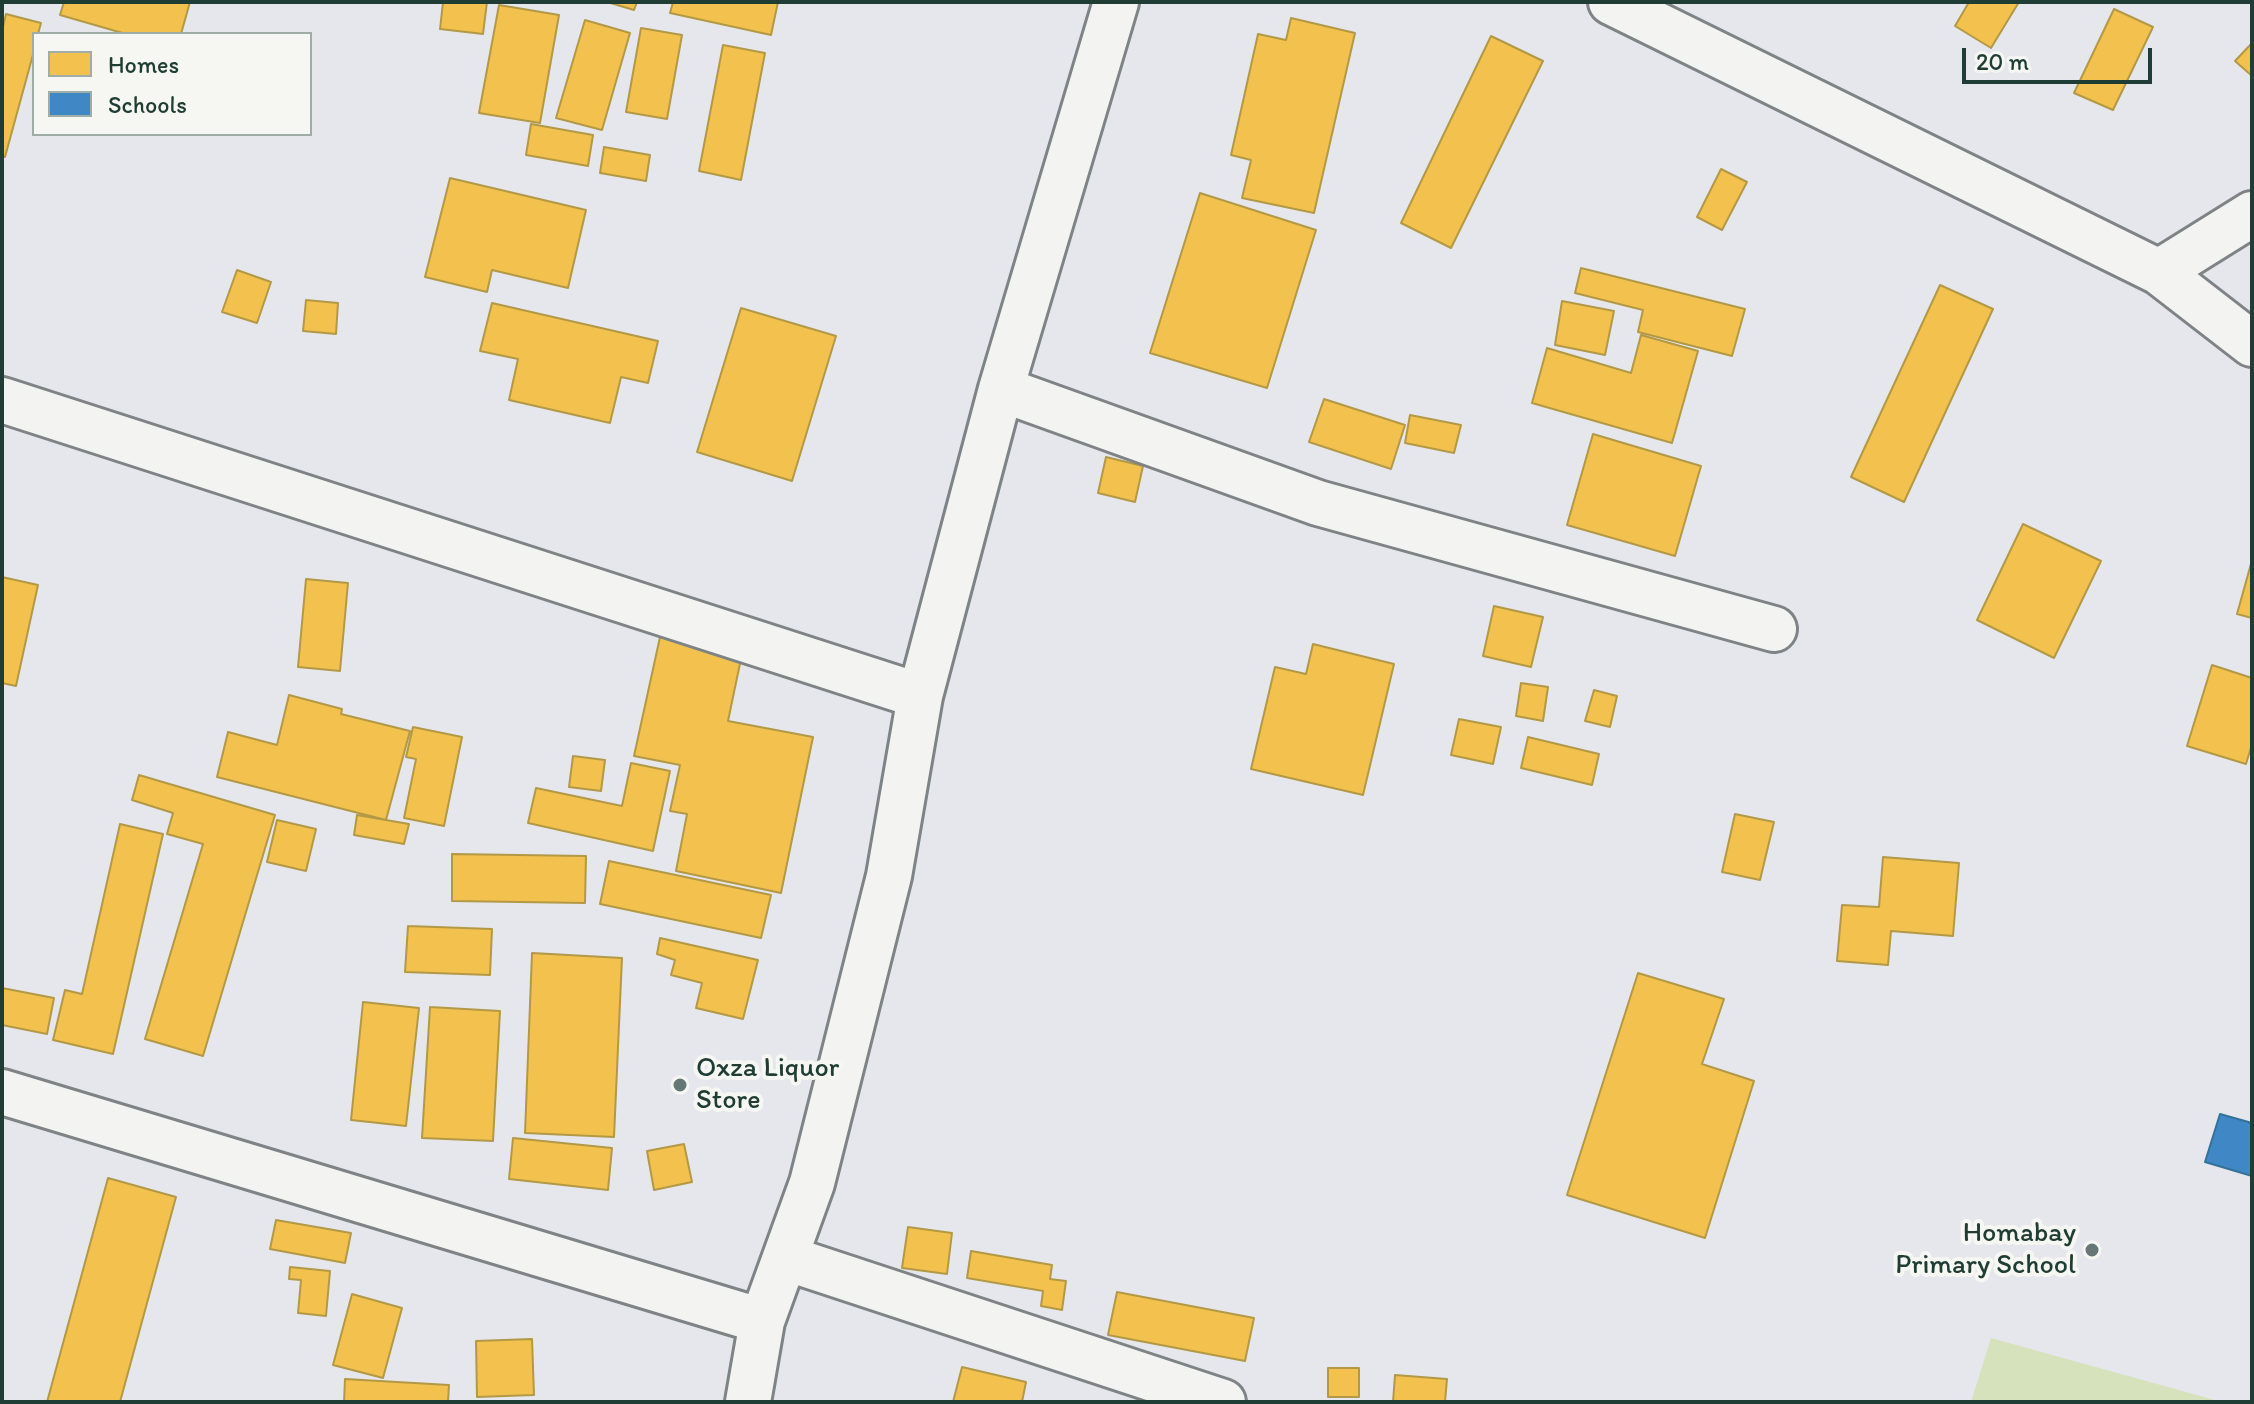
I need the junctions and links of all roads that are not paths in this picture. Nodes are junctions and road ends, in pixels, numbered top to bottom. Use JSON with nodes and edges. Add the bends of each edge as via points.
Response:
{"nodes":[{"id":1,"x":1116,"y":2,"type":"edge"},
{"id":2,"x":1611,"y":2,"type":"edge"},
{"id":3,"x":2252,"y":214,"type":"edge"},
{"id":4,"x":2159,"y":272,"type":"junction"},
{"id":5,"x":2252,"y":344,"type":"edge"},
{"id":6,"x":1001,"y":389,"type":"junction"},
{"id":7,"x":2,"y":400,"type":"edge"},
{"id":8,"x":1774,"y":629,"type":"dead end"},
{"id":9,"x":920,"y":696,"type":"junction"},
{"id":10,"x":2,"y":1092,"type":"edge"},
{"id":11,"x":786,"y":1258,"type":"junction"},
{"id":12,"x":762,"y":1321,"type":"junction"},
{"id":13,"x":748,"y":1402,"type":"edge"},
{"id":14,"x":1223,"y":1402,"type":"edge"}],
"edges":[{"from":1,"to":6,"type":"street"},
{"from":2,"to":4,"type":"street"},
{"from":3,"to":4,"type":"street"},
{"from":4,"to":5,"type":"street"},
{"from":6,"to":8,"type":"street","via":[[1318,503]]},
{"from":6,"to":9,"type":"street"},
{"from":7,"to":9,"type":"street"},
{"from":9,"to":11,"type":"street","via":[[889,876],[812,1183]]},
{"from":10,"to":12,"type":"street"},
{"from":11,"to":12,"type":"street"},
{"from":11,"to":14,"type":"street"},
{"from":12,"to":13,"type":"street"}]}
